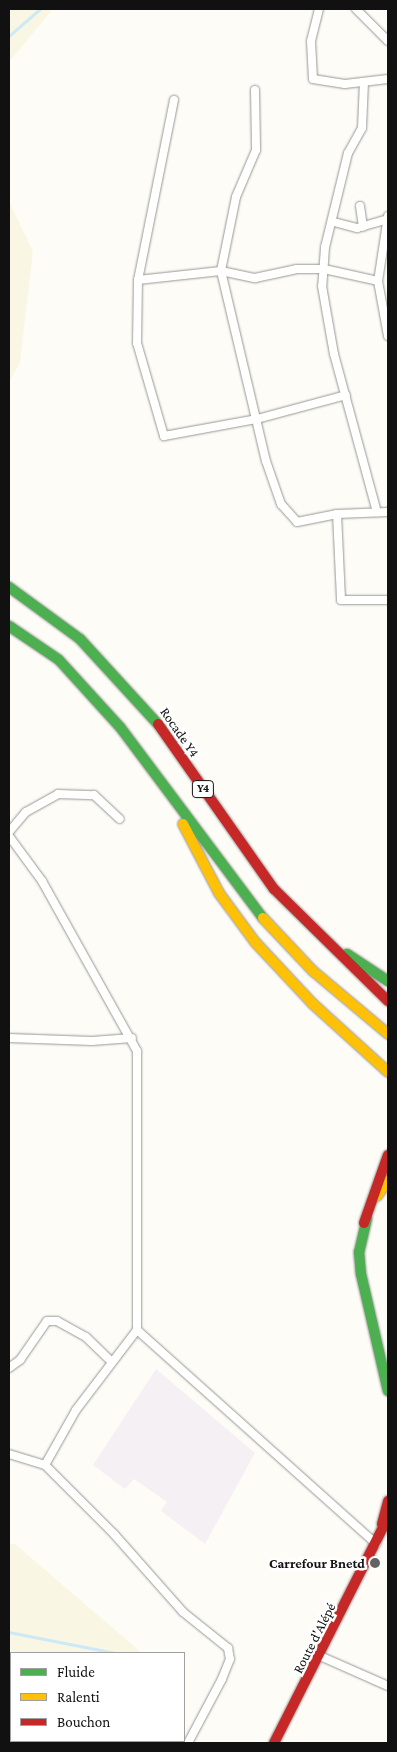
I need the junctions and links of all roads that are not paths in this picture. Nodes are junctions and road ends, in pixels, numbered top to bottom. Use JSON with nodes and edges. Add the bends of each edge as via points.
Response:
{"nodes":[{"id":1,"x":319,"y":9,"type":"edge"},
{"id":2,"x":356,"y":9,"type":"edge"},
{"id":3,"x":388,"y":41,"type":"edge"},
{"id":4,"x":388,"y":79,"type":"edge"},
{"id":5,"x":364,"y":82,"type":"junction"},
{"id":6,"x":255,"y":90,"type":"dead end"},
{"id":7,"x":174,"y":100,"type":"dead end"},
{"id":8,"x":360,"y":206,"type":"dead end"},
{"id":9,"x":388,"y":217,"type":"edge"},
{"id":10,"x":334,"y":222,"type":"junction"},
{"id":11,"x":363,"y":226,"type":"junction"},
{"id":12,"x":324,"y":269,"type":"junction"},
{"id":13,"x":221,"y":271,"type":"junction"},
{"id":14,"x":138,"y":280,"type":"junction"},
{"id":15,"x":378,"y":281,"type":"junction"},
{"id":16,"x":388,"y":336,"type":"edge"},
{"id":17,"x":346,"y":395,"type":"junction"},
{"id":18,"x":257,"y":419,"type":"junction"},
{"id":19,"x":377,"y":512,"type":"junction"},
{"id":20,"x":388,"y":512,"type":"edge"},
{"id":21,"x":337,"y":514,"type":"junction"},
{"id":22,"x":9,"y":587,"type":"edge"},
{"id":23,"x":388,"y":600,"type":"edge"},
{"id":24,"x":9,"y":626,"type":"edge"},
{"id":25,"x":168,"y":795,"type":"junction"},
{"id":26,"x":120,"y":819,"type":"dead end"},
{"id":27,"x":9,"y":832,"type":"edge"},
{"id":28,"x":9,"y":836,"type":"edge"},
{"id":29,"x":312,"y":930,"type":"junction"},
{"id":30,"x":388,"y":981,"type":"edge"},
{"id":31,"x":388,"y":1002,"type":"edge"},
{"id":32,"x":388,"y":1034,"type":"edge"},
{"id":33,"x":9,"y":1038,"type":"edge"},
{"id":34,"x":132,"y":1038,"type":"junction"},
{"id":35,"x":388,"y":1072,"type":"edge"},
{"id":36,"x":388,"y":1155,"type":"edge"},
{"id":37,"x":388,"y":1181,"type":"edge"},
{"id":38,"x":364,"y":1223,"type":"junction"},
{"id":39,"x":137,"y":1330,"type":"junction"},
{"id":40,"x":111,"y":1362,"type":"junction"},
{"id":41,"x":9,"y":1368,"type":"edge"},
{"id":42,"x":388,"y":1391,"type":"edge"},
{"id":43,"x":9,"y":1454,"type":"edge"},
{"id":44,"x":45,"y":1465,"type":"junction"},
{"id":45,"x":388,"y":1501,"type":"edge"},
{"id":46,"x":388,"y":1517,"type":"edge"},
{"id":47,"x":376,"y":1544,"type":"junction"},
{"id":48,"x":320,"y":1656,"type":"junction"},
{"id":49,"x":388,"y":1686,"type":"edge"},
{"id":50,"x":188,"y":1743,"type":"edge"},
{"id":51,"x":274,"y":1743,"type":"edge"}],
"edges":[{"from":1,"to":5,"type":"street","via":[[310,41],[313,79]]},
{"from":2,"to":3,"type":"street"},
{"from":4,"to":5,"type":"street"},
{"from":5,"to":10,"type":"street","via":[[362,128],[348,153]]},
{"from":6,"to":13,"type":"street","via":[[256,150],[236,197]]},
{"from":7,"to":14,"type":"street"},
{"from":8,"to":11,"type":"street"},
{"from":9,"to":11,"type":"street"},
{"from":9,"to":15,"type":"street"},
{"from":10,"to":11,"type":"street"},
{"from":10,"to":12,"type":"street"},
{"from":12,"to":13,"type":"street","via":[[298,269],[255,278]]},
{"from":12,"to":15,"type":"street"},
{"from":12,"to":17,"type":"street","via":[[327,322]]},
{"from":13,"to":14,"type":"street"},
{"from":13,"to":18,"type":"street"},
{"from":14,"to":18,"type":"street","via":[[137,343],[164,436]]},
{"from":15,"to":16,"type":"street"},
{"from":17,"to":18,"type":"street"},
{"from":17,"to":19,"type":"street"},
{"from":18,"to":21,"type":"street","via":[[276,492],[293,520]]},
{"from":19,"to":20,"type":"street"},
{"from":19,"to":21,"type":"street"},
{"from":21,"to":23,"type":"street","via":[[341,600]]},
{"from":22,"to":29,"type":"main road","name":"Rocade Y4","number":"Y4","via":[[80,639],[147,709],[274,889]]},
{"from":24,"to":25,"type":"main road","number":"Y4","via":[[59,660],[120,727]]},
{"from":25,"to":32,"type":"main road","number":"Y4","via":[[257,911],[314,971]]},
{"from":25,"to":35,"type":"main road","via":[[219,893],[255,942],[313,1004]]},
{"from":26,"to":27,"type":"street","via":[[87,792],[58,794],[26,812]]},
{"from":28,"to":34,"type":"street","via":[[42,881]]},
{"from":29,"to":30,"type":"main road"},
{"from":29,"to":31,"type":"main road","name":"Rocade Y4","number":"Y4"},
{"from":33,"to":34,"type":"street","via":[[92,1041]]},
{"from":34,"to":39,"type":"street","via":[[139,1066]]},
{"from":36,"to":38,"type":"main road"},
{"from":37,"to":38,"type":"main road"},
{"from":38,"to":42,"type":"main road","via":[[361,1274]]},
{"from":39,"to":40,"type":"street"},
{"from":39,"to":47,"type":"street"},
{"from":40,"to":41,"type":"street","via":[[86,1337],[58,1321],[47,1321],[20,1360]]},
{"from":40,"to":44,"type":"street","via":[[76,1410]]},
{"from":43,"to":44,"type":"street"},
{"from":44,"to":50,"type":"street","via":[[114,1534],[183,1612],[228,1648],[230,1659],[222,1679]]},
{"from":45,"to":47,"type":"main road","name":"Route d'Alépé"},
{"from":46,"to":47,"type":"main road","name":"Route d'Alépé"},
{"from":47,"to":48,"type":"main road","name":"Route d'Alépé"},
{"from":48,"to":49,"type":"street"},
{"from":48,"to":51,"type":"main road","name":"Route d'Alépé"}]}
